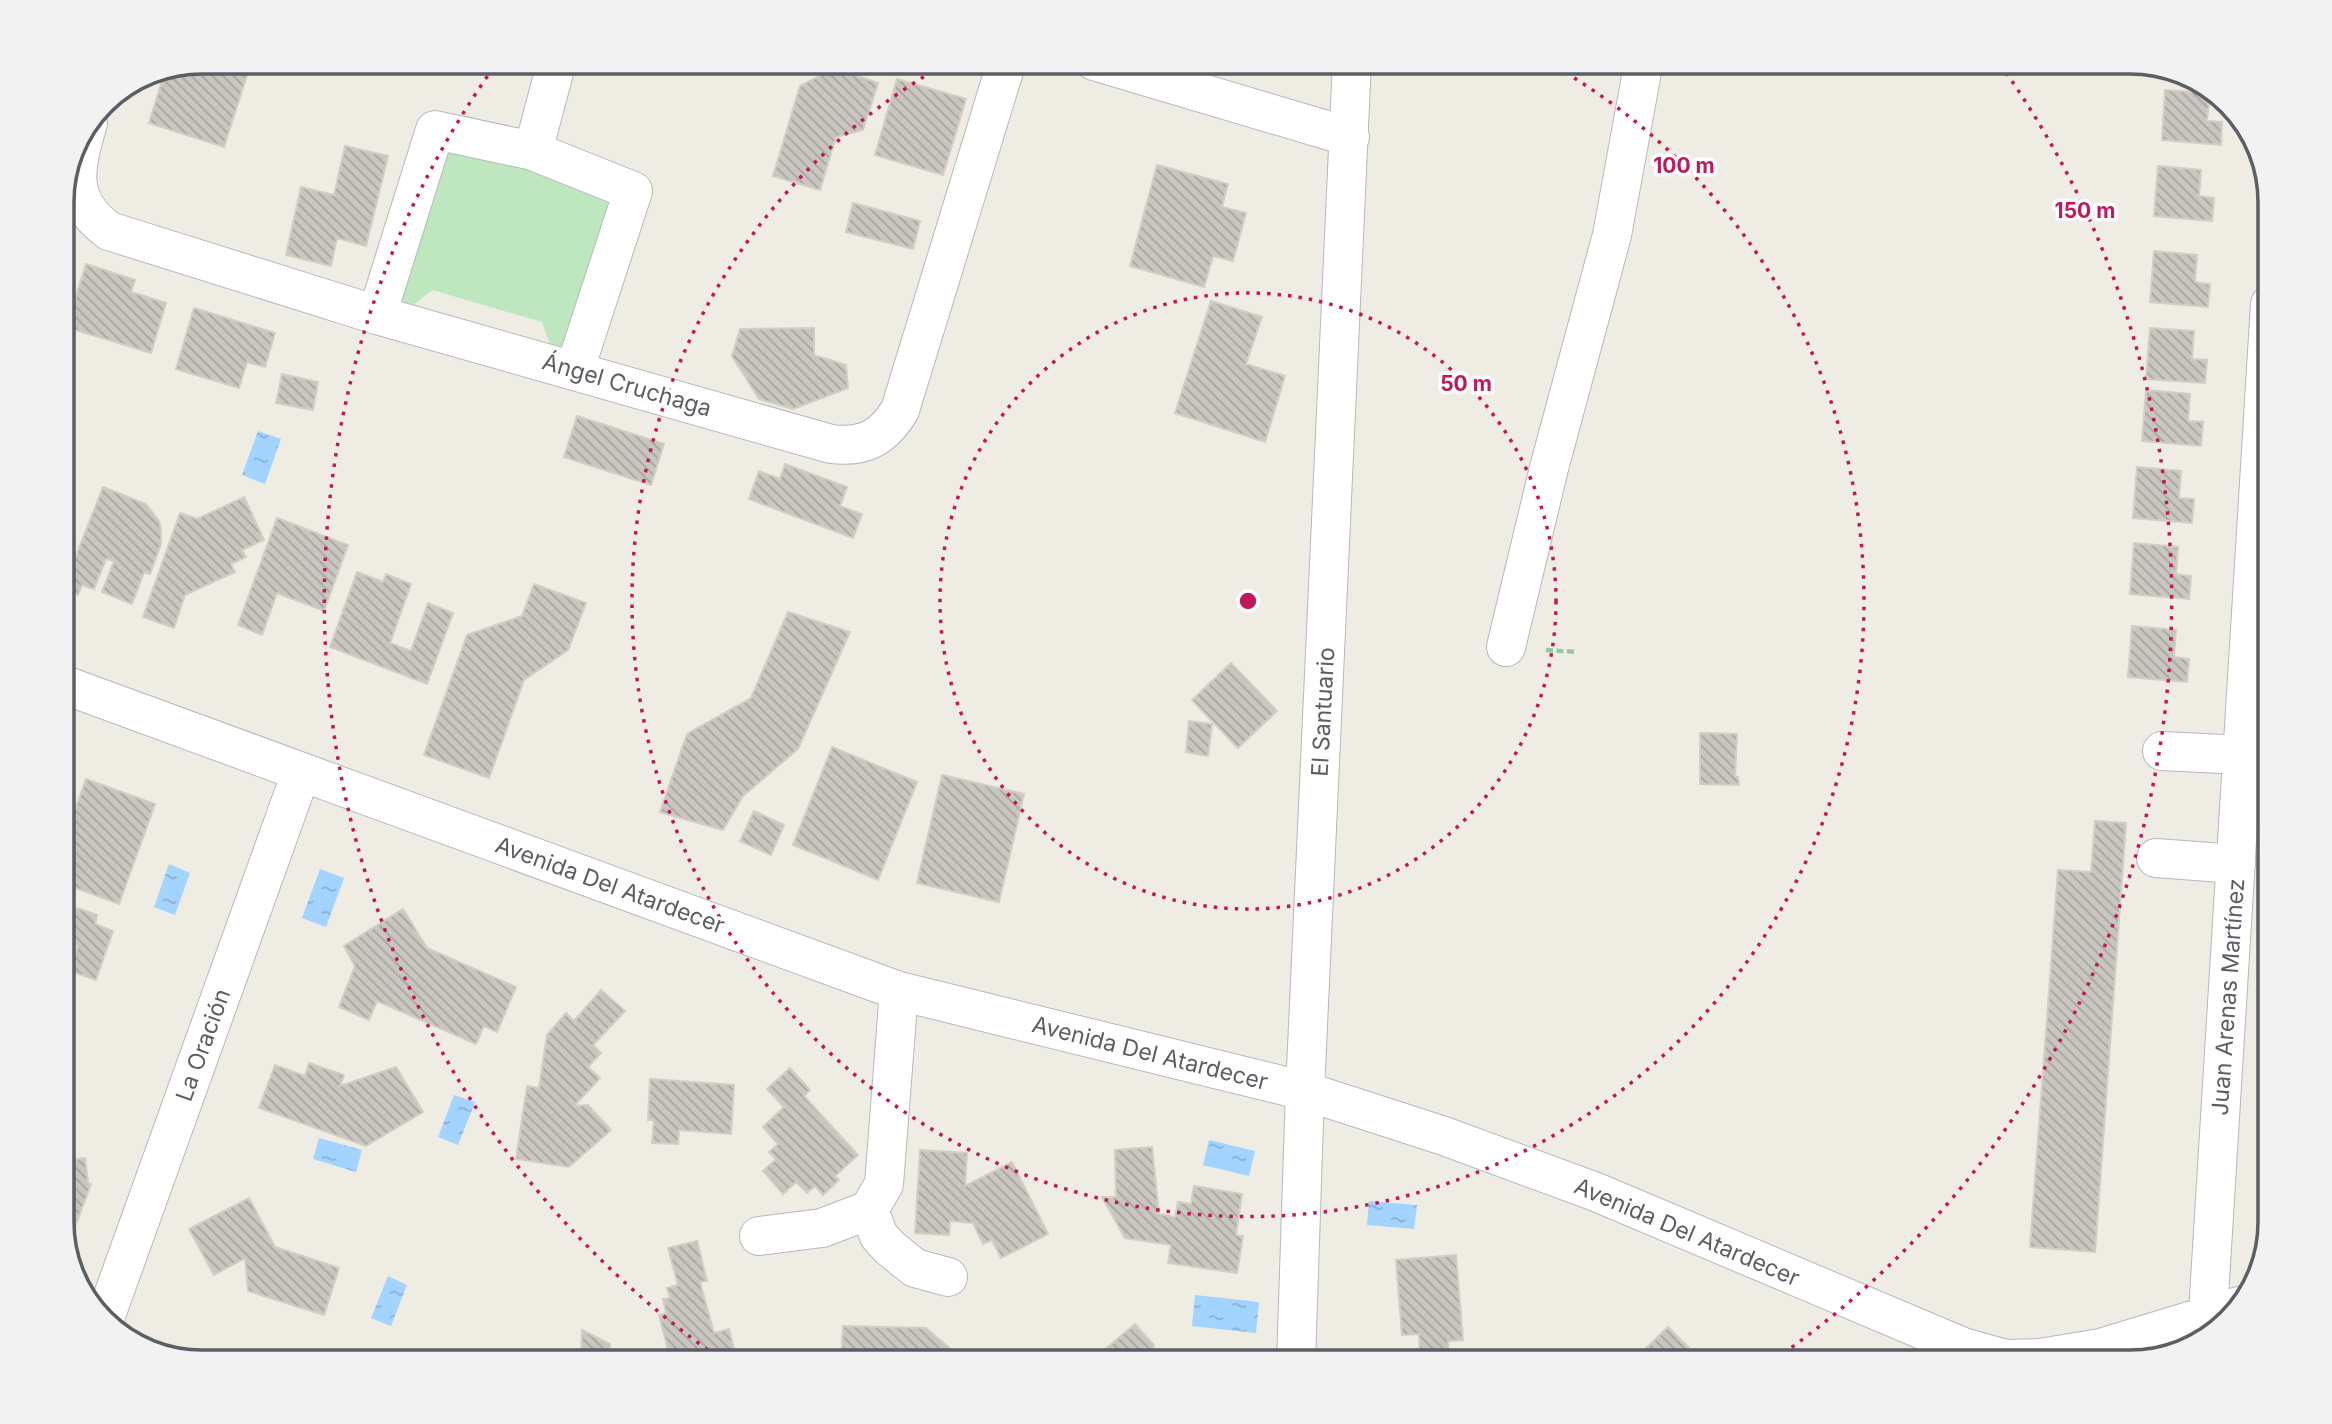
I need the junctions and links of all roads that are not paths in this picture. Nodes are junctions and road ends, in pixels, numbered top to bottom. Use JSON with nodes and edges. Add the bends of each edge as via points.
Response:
{"nodes":[{"id":1,"x":553,"y":74,"type":"edge"},
{"id":2,"x":1003,"y":74,"type":"edge"},
{"id":3,"x":1138,"y":74,"type":"edge"},
{"id":4,"x":1352,"y":74,"type":"edge"},
{"id":5,"x":1642,"y":74,"type":"edge"},
{"id":6,"x":1350,"y":137,"type":"junction"},
{"id":7,"x":533,"y":150,"type":"junction"},
{"id":8,"x":76,"y":176,"type":"edge"},
{"id":9,"x":377,"y":315,"type":"junction"},
{"id":10,"x":575,"y":369,"type":"junction"},
{"id":11,"x":2258,"y":541,"type":"edge"},
{"id":12,"x":1506,"y":647,"type":"dead end"},
{"id":13,"x":74,"y":688,"type":"edge"},
{"id":14,"x":2162,"y":751,"type":"dead end"},
{"id":15,"x":2243,"y":755,"type":"junction"},
{"id":16,"x":301,"y":773,"type":"junction"},
{"id":17,"x":2255,"y":803,"type":"edge"},
{"id":18,"x":2156,"y":858,"type":"dead end"},
{"id":19,"x":2236,"y":864,"type":"junction"},
{"id":20,"x":899,"y":991,"type":"junction"},
{"id":21,"x":1304,"y":1091,"type":"junction"},
{"id":22,"x":869,"y":1210,"type":"junction"},
{"id":23,"x":759,"y":1236,"type":"dead end"},
{"id":24,"x":948,"y":1277,"type":"dead end"},
{"id":25,"x":108,"y":1310,"type":"edge"},
{"id":26,"x":2224,"y":1310,"type":"edge"},
{"id":27,"x":1296,"y":1350,"type":"edge"},
{"id":28,"x":1971,"y":1350,"type":"edge"},
{"id":29,"x":2089,"y":1350,"type":"edge"}],
"edges":[{"from":1,"to":7,"type":"street"},
{"from":2,"to":10,"type":"street","name":"Ángel Cruchaga","via":[[900,410],[876,439],[846,446],[831,444]]},
{"from":3,"to":6,"type":"street"},
{"from":4,"to":6,"type":"street","name":"El Santuario"},
{"from":5,"to":12,"type":"street","via":[[1612,235]]},
{"from":6,"to":21,"type":"street","name":"El Santuario"},
{"from":7,"to":9,"type":"street","via":[[435,130]]},
{"from":7,"to":10,"type":"street","via":[[633,191]]},
{"from":8,"to":9,"type":"street","name":"Ángel Cruchaga","via":[[86,207],[109,231]]},
{"from":9,"to":10,"type":"street","name":"Ángel Cruchaga"},
{"from":11,"to":15,"type":"street","name":"Juan Arenas Martínez"},
{"from":13,"to":16,"type":"street","name":"Avenida Del Atardecer"},
{"from":14,"to":15,"type":"street"},
{"from":15,"to":17,"type":"street","name":"Juan Arenas Martínez"},
{"from":16,"to":20,"type":"street","name":"Avenida Del Atardecer"},
{"from":16,"to":25,"type":"street","name":"La Oración"},
{"from":17,"to":19,"type":"street","name":"Juan Arenas Martínez"},
{"from":18,"to":19,"type":"street"},
{"from":19,"to":26,"type":"street","name":"Juan Arenas Martínez"},
{"from":20,"to":21,"type":"street","name":"Avenida Del Atardecer"},
{"from":20,"to":22,"type":"street","via":[[884,1184]]},
{"from":21,"to":27,"type":"street","name":"El Santuario"},
{"from":21,"to":28,"type":"street","name":"Avenida Del Atardecer","via":[[1596,1192]]},
{"from":22,"to":23,"type":"street","via":[[822,1228]]},
{"from":22,"to":24,"type":"street","via":[[879,1236],[890,1248],[915,1268]]},
{"from":26,"to":29,"type":"street","name":"Avenida Del Atardecer"}]}
